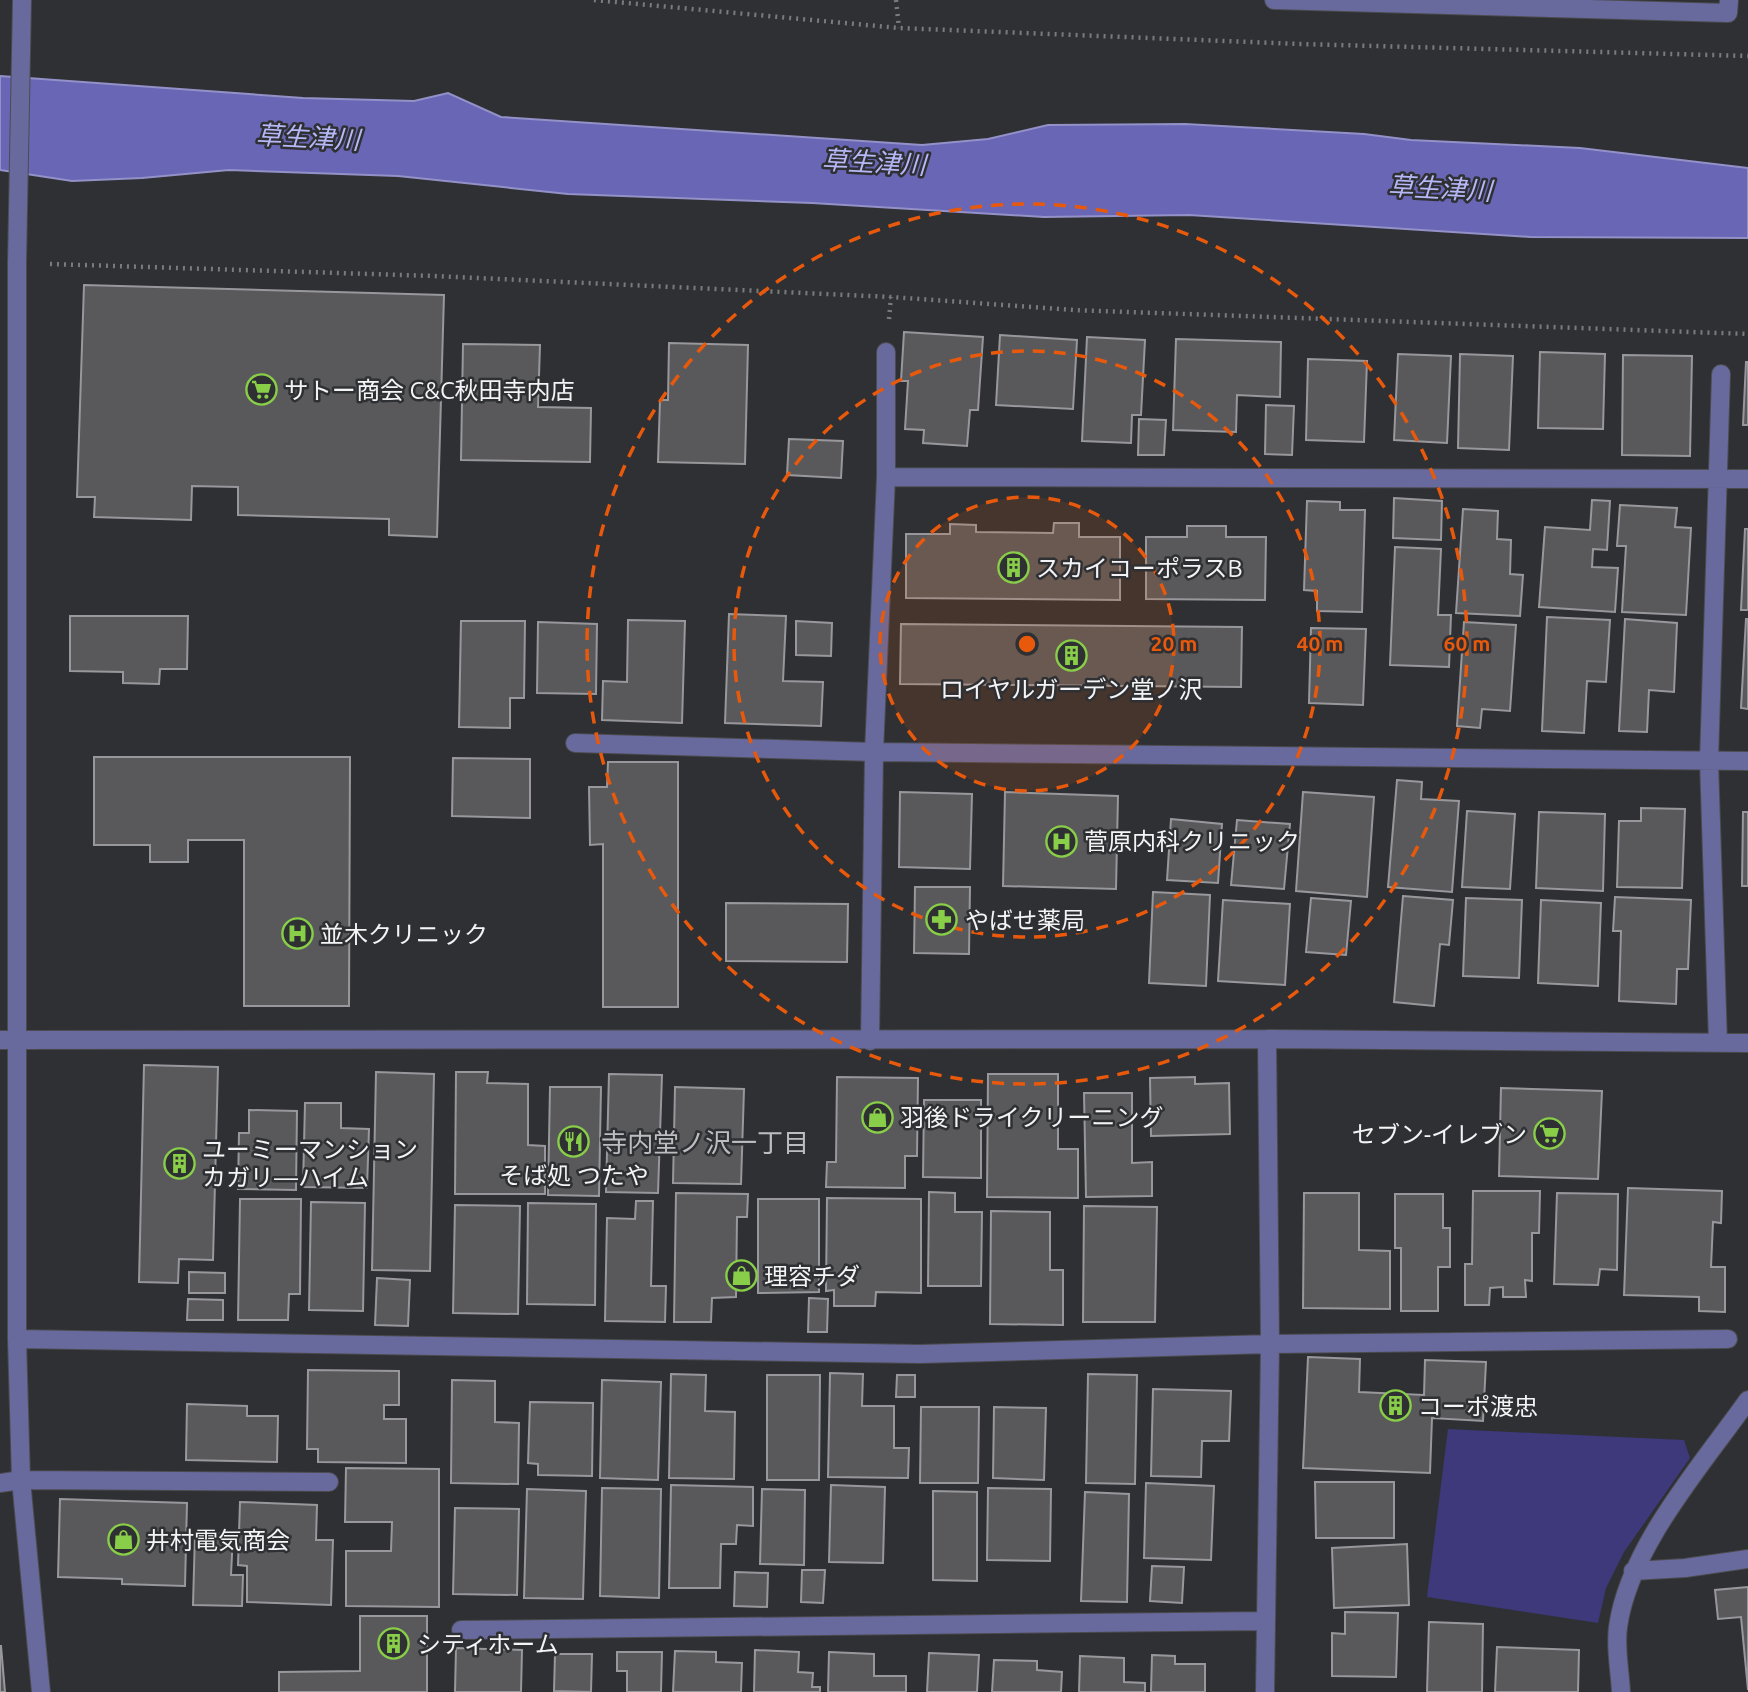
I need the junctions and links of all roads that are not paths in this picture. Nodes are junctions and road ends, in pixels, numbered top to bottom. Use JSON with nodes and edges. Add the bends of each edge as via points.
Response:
{"nodes":[{"id":1,"x":22,"y":0,"type":"edge"},
{"id":2,"x":1274,"y":0,"type":"edge"},
{"id":3,"x":1729,"y":0,"type":"edge"},
{"id":4,"x":886,"y":352,"type":"dead end"},
{"id":5,"x":1721,"y":374,"type":"dead end"},
{"id":6,"x":886,"y":477,"type":"junction"},
{"id":7,"x":1719,"y":478,"type":"junction"},
{"id":8,"x":1748,"y":479,"type":"edge"},
{"id":9,"x":575,"y":743,"type":"dead end"},
{"id":10,"x":874,"y":752,"type":"junction"},
{"id":11,"x":1709,"y":761,"type":"junction"},
{"id":12,"x":1748,"y":761,"type":"edge"},
{"id":13,"x":1267,"y":1039,"type":"junction"},
{"id":14,"x":8,"y":1040,"type":"edge"},
{"id":15,"x":870,"y":1041,"type":"junction"},
{"id":16,"x":1717,"y":1043,"type":"junction"},
{"id":17,"x":1748,"y":1043,"type":"edge"},
{"id":18,"x":17,"y":1339,"type":"junction"},
{"id":19,"x":1728,"y":1339,"type":"dead end"},
{"id":20,"x":1270,"y":1344,"type":"junction"},
{"id":21,"x":1748,"y":1400,"type":"edge"},
{"id":22,"x":21,"y":1480,"type":"junction"},
{"id":23,"x":329,"y":1482,"type":"dead end"},
{"id":24,"x":0,"y":1483,"type":"edge"},
{"id":25,"x":1748,"y":1559,"type":"edge"},
{"id":26,"x":1633,"y":1571,"type":"junction"},
{"id":27,"x":1265,"y":1621,"type":"junction"},
{"id":28,"x":461,"y":1630,"type":"dead end"},
{"id":29,"x":41,"y":1692,"type":"edge"},
{"id":30,"x":1265,"y":1692,"type":"edge"},
{"id":31,"x":1621,"y":1692,"type":"edge"}],
"edges":[{"from":1,"to":14,"type":"street"},
{"from":2,"to":3,"type":"street","via":[[1728,13]]},
{"from":4,"to":6,"type":"street"},
{"from":5,"to":7,"type":"street"},
{"from":6,"to":7,"type":"street"},
{"from":6,"to":10,"type":"street"},
{"from":7,"to":8,"type":"street"},
{"from":7,"to":11,"type":"street"},
{"from":9,"to":10,"type":"street"},
{"from":10,"to":11,"type":"street"},
{"from":10,"to":15,"type":"street"},
{"from":11,"to":12,"type":"street"},
{"from":11,"to":16,"type":"street"},
{"from":13,"to":15,"type":"street"},
{"from":13,"to":16,"type":"street"},
{"from":13,"to":20,"type":"street"},
{"from":14,"to":15,"type":"street"},
{"from":14,"to":18,"type":"street"},
{"from":16,"to":17,"type":"street"},
{"from":18,"to":20,"type":"street","via":[[920,1354]]},
{"from":18,"to":22,"type":"street"},
{"from":19,"to":20,"type":"street"},
{"from":20,"to":27,"type":"street"},
{"from":21,"to":26,"type":"street","via":[[1658,1527]]},
{"from":22,"to":23,"type":"street"},
{"from":22,"to":24,"type":"street"},
{"from":22,"to":29,"type":"street"},
{"from":25,"to":26,"type":"street"},
{"from":26,"to":31,"type":"street","via":[[1618,1628]]},
{"from":27,"to":28,"type":"street"},
{"from":27,"to":30,"type":"street"}]}
